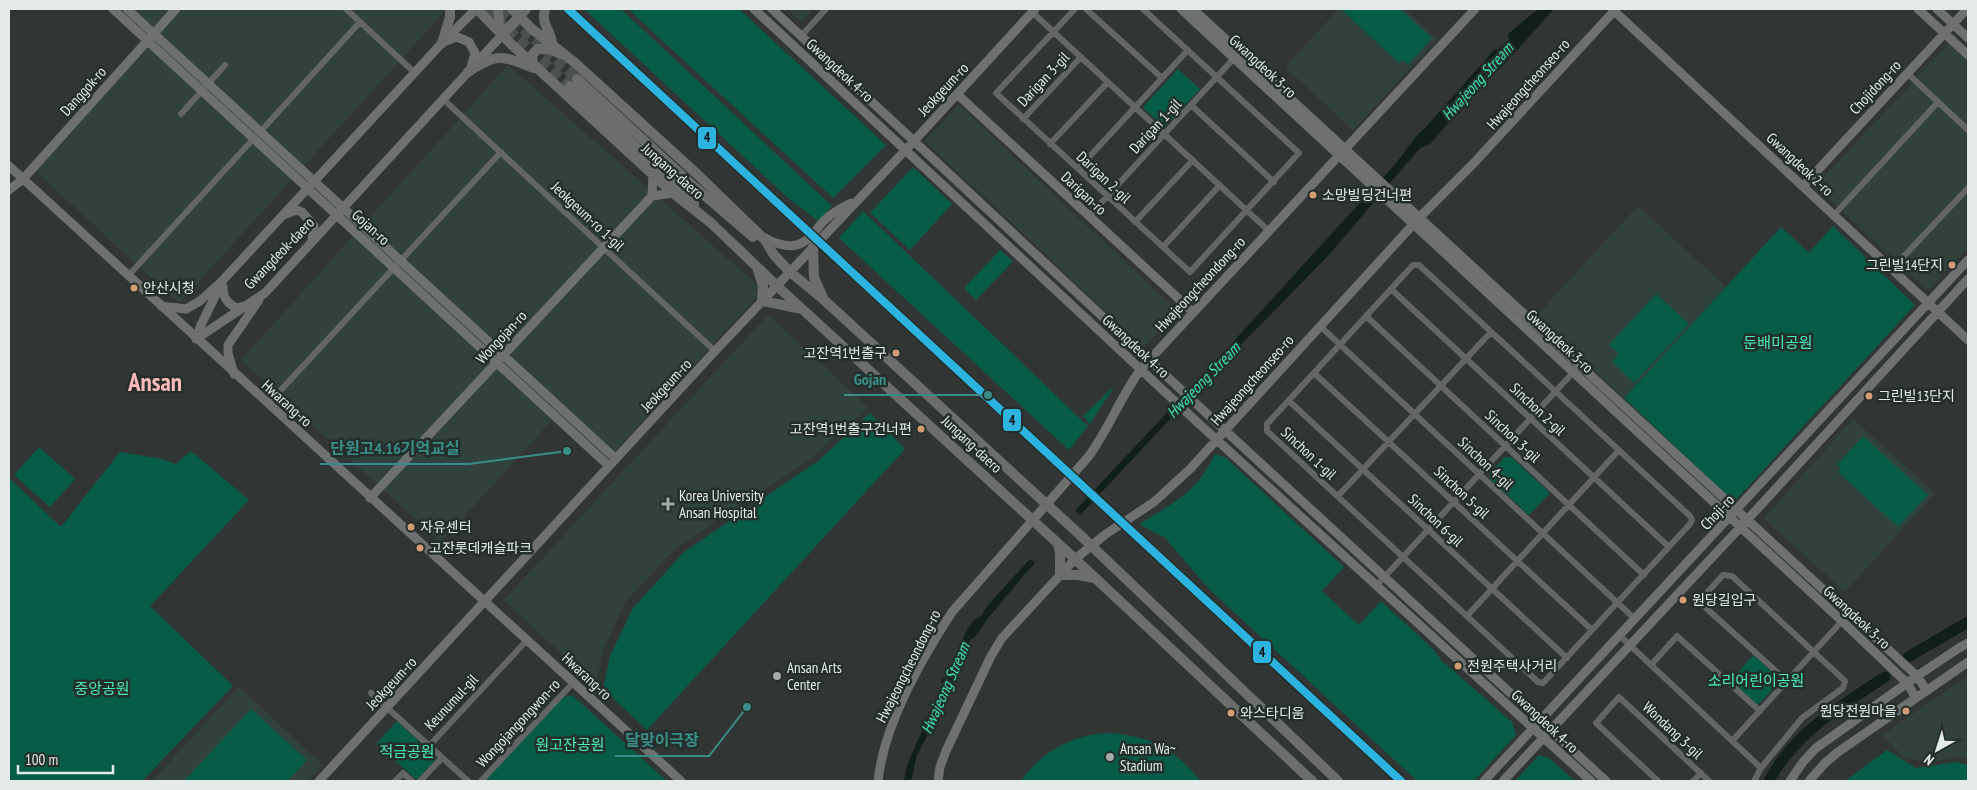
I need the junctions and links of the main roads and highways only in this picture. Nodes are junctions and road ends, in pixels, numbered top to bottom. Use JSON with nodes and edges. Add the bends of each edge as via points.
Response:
{"nodes":[{"id":1,"x":450,"y":9,"type":"edge"},
{"id":2,"x":477,"y":9,"type":"edge"},
{"id":3,"x":498,"y":9,"type":"edge"},
{"id":4,"x":545,"y":9,"type":"edge"},
{"id":5,"x":519,"y":11,"type":"edge"},
{"id":6,"x":503,"y":34,"type":"junction"},
{"id":7,"x":442,"y":43,"type":"road end"},
{"id":8,"x":552,"y":44,"type":"junction"},
{"id":9,"x":574,"y":62,"type":"junction"},
{"id":10,"x":536,"y":66,"type":"junction"},
{"id":11,"x":468,"y":72,"type":"road end"},
{"id":12,"x":710,"y":222,"type":"junction"},
{"id":13,"x":813,"y":247,"type":"road end"},
{"id":14,"x":774,"y":255,"type":"junction"},
{"id":15,"x":756,"y":266,"type":"junction"},
{"id":16,"x":823,"y":299,"type":"junction"},
{"id":17,"x":802,"y":309,"type":"junction"},
{"id":18,"x":1061,"y":549,"type":"junction"},
{"id":19,"x":1095,"y":578,"type":"junction"},
{"id":20,"x":1312,"y":781,"type":"edge"},
{"id":21,"x":1338,"y":781,"type":"edge"}],
"edges":[{"from":1,"to":7,"type":"main road"},
{"from":2,"to":6,"type":"main road","name":"Jungang-daero"},
{"from":3,"to":6,"type":"main road"},
{"from":4,"to":8,"type":"main road","via":[[543,20]]},
{"from":5,"to":6,"type":"main road","name":"Gwangdeok-daero"},
{"from":5,"to":8,"type":"main road","name":"Jungang-daero"},
{"from":6,"to":10,"type":"main road","name":"Jungang-daero"},
{"from":8,"to":9,"type":"main road","name":"Jungang-daero"},
{"from":9,"to":10,"type":"main road","via":[[556,51],[538,49],[532,55]]},
{"from":9,"to":14,"type":"main road","name":"Jungang-daero","via":[[762,236]]},
{"from":10,"to":11,"type":"main road","via":[[496,57],[486,59]]},
{"from":10,"to":12,"type":"main road","name":"Jungang-daero","via":[[673,193]]},
{"from":12,"to":14,"type":"main road","via":[[682,190],[573,83]]},
{"from":12,"to":15,"type":"main road","name":"Jungang-daero"},
{"from":13,"to":16,"type":"main road","via":[[814,277]]},
{"from":14,"to":16,"type":"main road","name":"Jungang-daero"},
{"from":15,"to":17,"type":"main road","name":"Jungang-daero"},
{"from":15,"to":17,"type":"main road","via":[[762,286],[762,301]]},
{"from":16,"to":21,"type":"main road","name":"Jungang-daero","via":[[1092,546]]},
{"from":17,"to":18,"type":"main road","name":"Jungang-daero","via":[[1041,527]]},
{"from":18,"to":19,"type":"main road","name":"Jungang-daero"},
{"from":18,"to":19,"type":"main road","via":[[1060,575]]},
{"from":19,"to":20,"type":"main road","name":"Jungang-daero"}]}
